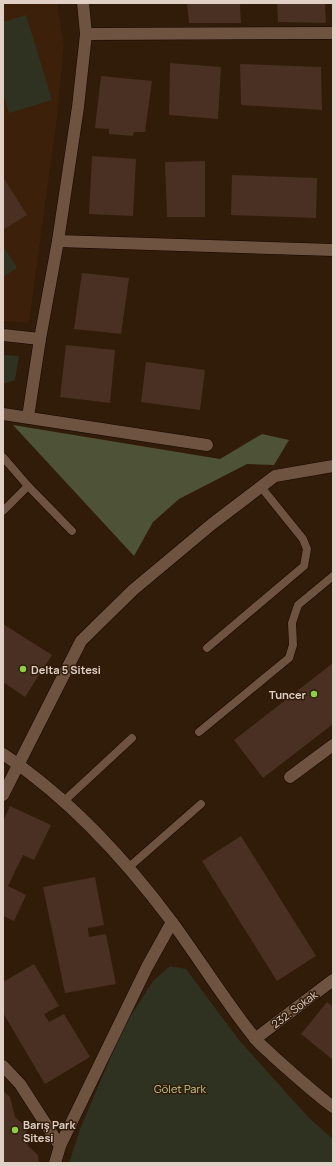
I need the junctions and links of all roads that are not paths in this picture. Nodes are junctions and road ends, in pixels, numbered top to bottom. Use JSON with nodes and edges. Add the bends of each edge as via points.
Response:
{"nodes":[{"id":1,"x":83,"y":3,"type":"edge"},
{"id":2,"x":333,"y":33,"type":"edge"},
{"id":3,"x":86,"y":34,"type":"junction"},
{"id":4,"x":58,"y":241,"type":"junction"},
{"id":5,"x":333,"y":250,"type":"edge"},
{"id":6,"x":3,"y":335,"type":"edge"},
{"id":7,"x":40,"y":339,"type":"junction"},
{"id":8,"x":3,"y":414,"type":"edge"},
{"id":9,"x":28,"y":417,"type":"junction"},
{"id":10,"x":207,"y":444,"type":"dead end"},
{"id":11,"x":3,"y":457,"type":"edge"},
{"id":12,"x":333,"y":466,"type":"edge"},
{"id":13,"x":28,"y":486,"type":"junction"},
{"id":14,"x":261,"y":487,"type":"junction"},
{"id":15,"x":3,"y":511,"type":"edge"},
{"id":16,"x":72,"y":531,"type":"dead end"},
{"id":17,"x":333,"y":576,"type":"edge"},
{"id":18,"x":207,"y":648,"type":"dead end"},
{"id":19,"x":199,"y":732,"type":"dead end"},
{"id":20,"x":132,"y":738,"type":"dead end"},
{"id":21,"x":333,"y":745,"type":"edge"},
{"id":22,"x":3,"y":754,"type":"edge"},
{"id":23,"x":19,"y":765,"type":"junction"},
{"id":24,"x":290,"y":777,"type":"dead end"},
{"id":25,"x":3,"y":795,"type":"edge"},
{"id":26,"x":63,"y":802,"type":"junction"},
{"id":27,"x":201,"y":804,"type":"dead end"},
{"id":28,"x":128,"y":868,"type":"junction"},
{"id":29,"x":172,"y":922,"type":"junction"},
{"id":30,"x":333,"y":980,"type":"edge"},
{"id":31,"x":255,"y":1038,"type":"junction"},
{"id":32,"x":3,"y":1066,"type":"edge"},
{"id":33,"x":333,"y":1107,"type":"edge"},
{"id":34,"x":60,"y":1146,"type":"junction"},
{"id":35,"x":55,"y":1163,"type":"edge"}],
"edges":[{"from":1,"to":3,"type":"street"},
{"from":2,"to":3,"type":"street"},
{"from":3,"to":4,"type":"street"},
{"from":4,"to":5,"type":"street"},
{"from":4,"to":7,"type":"street"},
{"from":6,"to":7,"type":"street"},
{"from":7,"to":9,"type":"street"},
{"from":8,"to":9,"type":"street"},
{"from":9,"to":10,"type":"street"},
{"from":11,"to":13,"type":"lane"},
{"from":12,"to":14,"type":"street","via":[[276,476]]},
{"from":13,"to":15,"type":"lane"},
{"from":13,"to":16,"type":"lane"},
{"from":14,"to":18,"type":"lane","via":[[303,539],[307,549],[304,566]]},
{"from":14,"to":23,"type":"street","via":[[133,590],[81,641]]},
{"from":17,"to":19,"type":"lane","via":[[298,605],[292,623],[293,645],[289,658]]},
{"from":20,"to":26,"type":"lane"},
{"from":21,"to":24,"type":"street"},
{"from":22,"to":23,"type":"street"},
{"from":23,"to":25,"type":"street"},
{"from":23,"to":26,"type":"street"},
{"from":26,"to":28,"type":"street"},
{"from":27,"to":28,"type":"lane"},
{"from":28,"to":29,"type":"street"},
{"from":29,"to":31,"type":"street"},
{"from":29,"to":34,"type":"street"},
{"from":30,"to":31,"type":"street","name":"232. Sokak"},
{"from":31,"to":33,"type":"street","via":[[301,1082]]},
{"from":32,"to":34,"type":"street","via":[[20,1084]]},
{"from":34,"to":35,"type":"street"}]}
